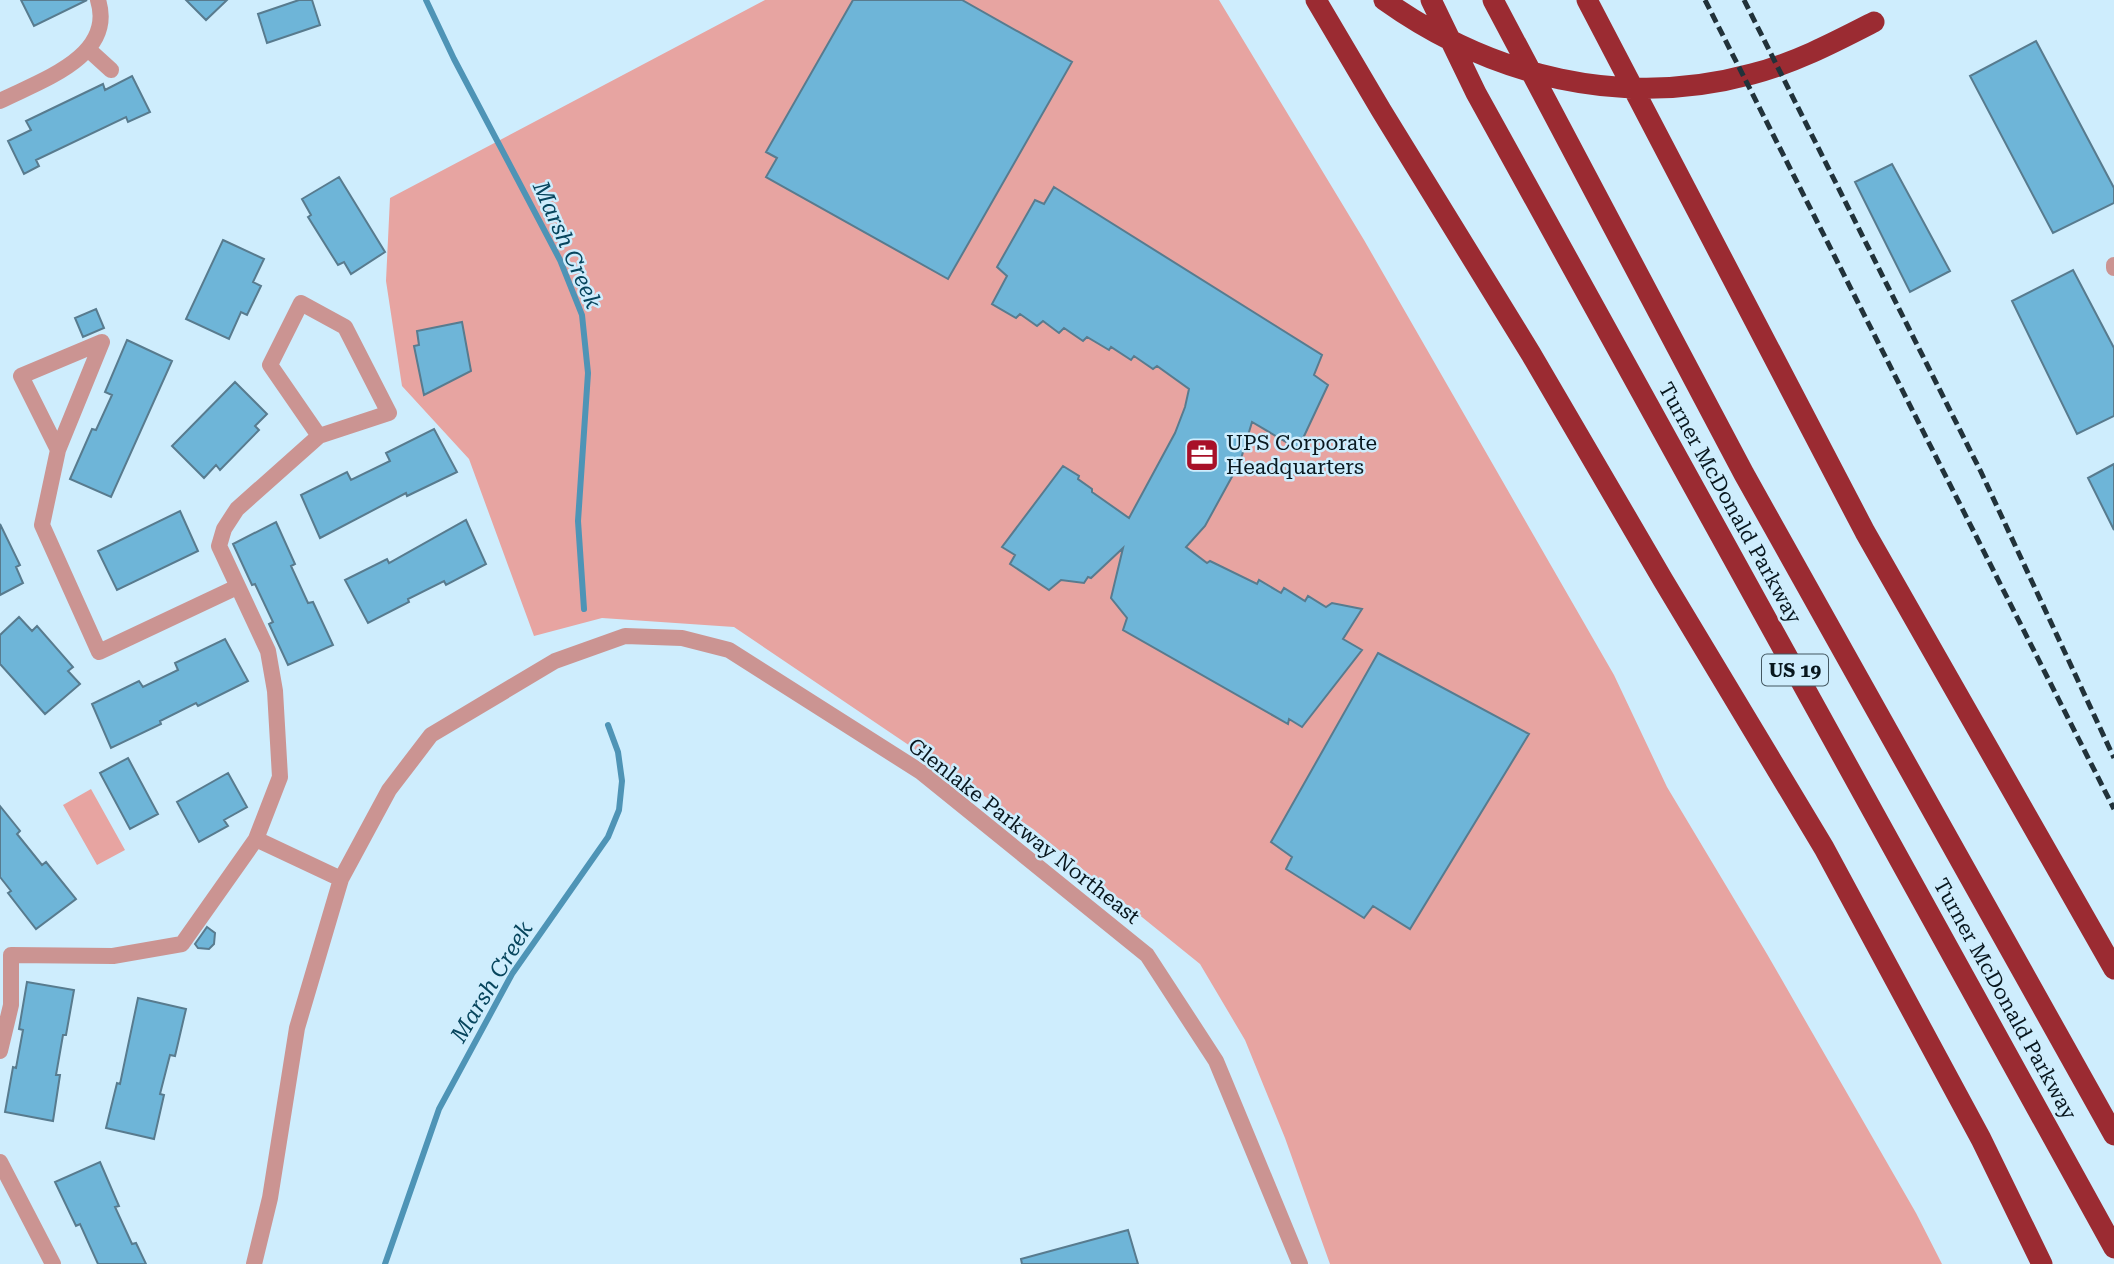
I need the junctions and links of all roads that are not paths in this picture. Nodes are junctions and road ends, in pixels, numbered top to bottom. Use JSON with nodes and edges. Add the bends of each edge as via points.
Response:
{"nodes":[{"id":1,"x":97,"y":0,"type":"edge"},
{"id":2,"x":1316,"y":0,"type":"edge"},
{"id":3,"x":1384,"y":0,"type":"edge"},
{"id":4,"x":1431,"y":0,"type":"edge"},
{"id":5,"x":1493,"y":0,"type":"edge"},
{"id":6,"x":1587,"y":0,"type":"edge"},
{"id":7,"x":1874,"y":22,"type":"dead end"},
{"id":8,"x":89,"y":50,"type":"junction"},
{"id":9,"x":111,"y":70,"type":"dead end"},
{"id":10,"x":0,"y":101,"type":"edge"},
{"id":11,"x":319,"y":436,"type":"junction"},
{"id":12,"x":58,"y":450,"type":"junction"},
{"id":13,"x":237,"y":587,"type":"junction"},
{"id":14,"x":256,"y":839,"type":"junction"},
{"id":15,"x":341,"y":879,"type":"junction"},
{"id":16,"x":6,"y":952,"type":"edge"},
{"id":17,"x":2114,"y":969,"type":"edge"},
{"id":18,"x":0,"y":1051,"type":"edge"},
{"id":19,"x":2114,"y":1135,"type":"edge"},
{"id":20,"x":0,"y":1162,"type":"edge"},
{"id":21,"x":4,"y":1181,"type":"edge"},
{"id":22,"x":2114,"y":1248,"type":"edge"},
{"id":23,"x":53,"y":1264,"type":"edge"},
{"id":24,"x":254,"y":1264,"type":"edge"},
{"id":25,"x":1300,"y":1264,"type":"edge"},
{"id":26,"x":2042,"y":1264,"type":"edge"}],
"edges":[{"from":1,"to":8,"type":"street","via":[[99,30]]},
{"from":2,"to":26,"type":"highway","via":[[1824,848],[1981,1139]]},
{"from":3,"to":7,"type":"highway","via":[[1444,38],[1499,62],[1546,77],[1627,89],[1713,83],[1754,74]]},
{"from":4,"to":22,"type":"highway","name":"Turner McDonald Parkway","number":"US 19","via":[[1476,93]]},
{"from":5,"to":19,"type":"highway","name":"Turner McDonald Parkway","number":"US 19","via":[[1758,499]]},
{"from":6,"to":17,"type":"highway","via":[[1866,532]]},
{"from":8,"to":9,"type":"street"},
{"from":8,"to":10,"type":"street","via":[[68,67]]},
{"from":11,"to":11,"type":"street","via":[[270,365],[301,303],[345,327],[389,413]]},
{"from":11,"to":13,"type":"street","via":[[237,509],[223,529],[219,546]]},
{"from":12,"to":12,"type":"street","via":[[20,376],[102,342],[97,354]]},
{"from":12,"to":13,"type":"street","via":[[42,525],[99,652]]},
{"from":13,"to":14,"type":"street","via":[[268,651],[275,691],[280,777]]},
{"from":14,"to":15,"type":"street"},
{"from":14,"to":16,"type":"street","via":[[182,944],[113,956]]},
{"from":15,"to":24,"type":"street","name":"Glenlake Parkway Northeast","via":[[297,1028],[270,1198]]},
{"from":15,"to":25,"type":"street","name":"Glenlake Parkway Northeast","via":[[389,790],[431,735],[555,661],[625,636],[682,638],[729,650],[921,772],[1147,955],[1216,1061]]},
{"from":16,"to":18,"type":"street","via":[[11,1005]]},
{"from":20,"to":21,"type":"street"},
{"from":21,"to":23,"type":"street"}]}
